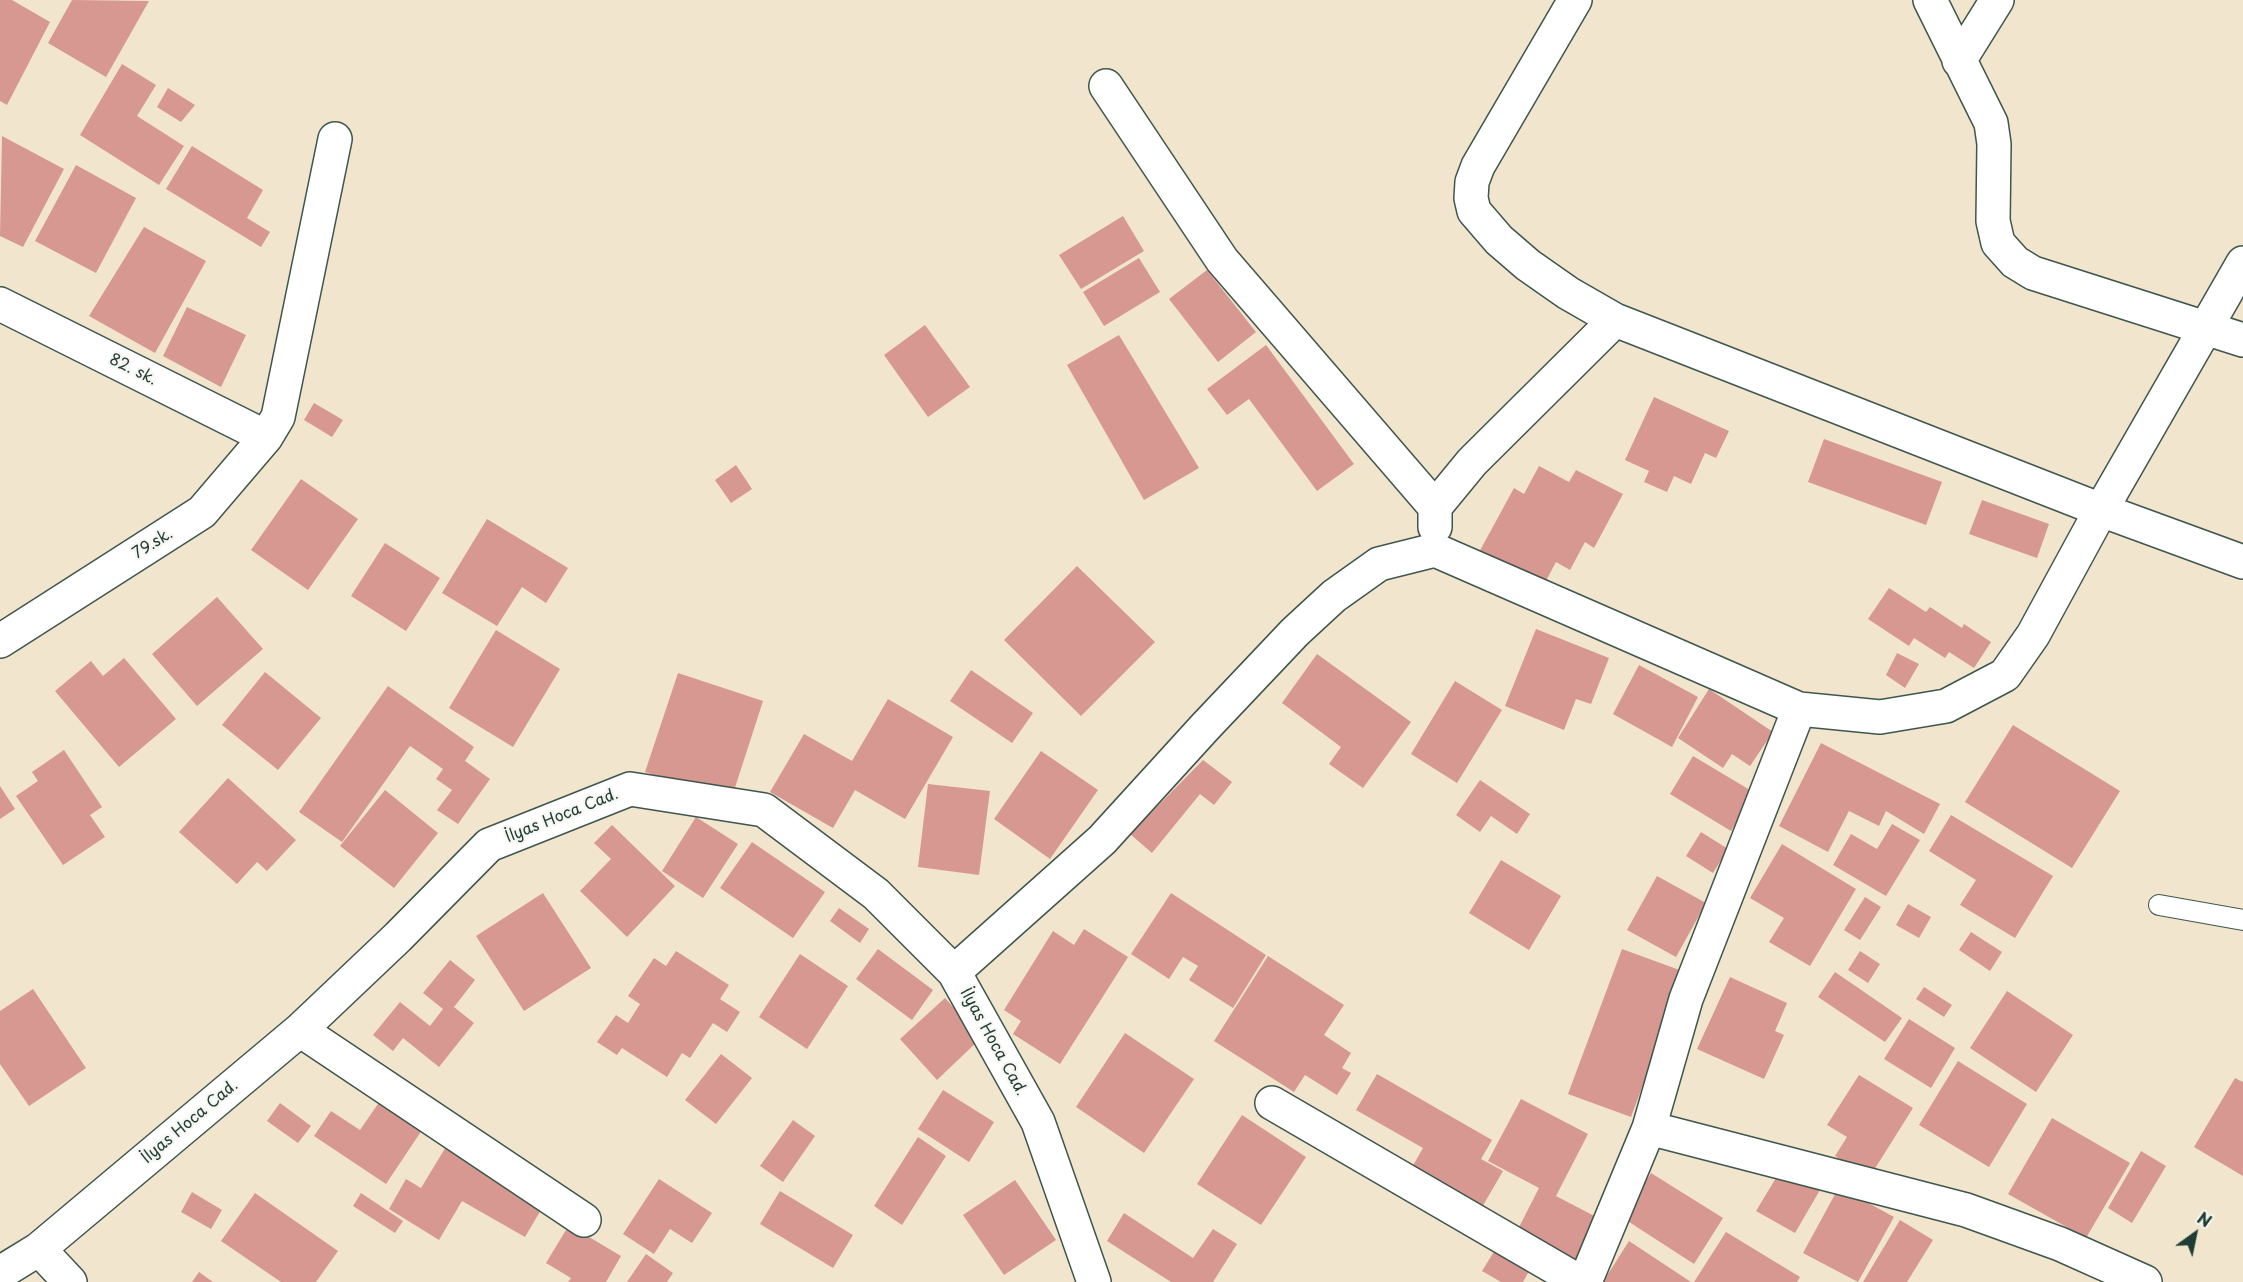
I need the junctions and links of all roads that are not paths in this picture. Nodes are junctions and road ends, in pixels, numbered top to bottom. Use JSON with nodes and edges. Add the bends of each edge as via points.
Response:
{"nodes":[{"id":1,"x":1575,"y":0,"type":"edge"},
{"id":2,"x":1930,"y":0,"type":"edge"},
{"id":3,"x":1997,"y":0,"type":"edge"},
{"id":4,"x":1959,"y":61,"type":"junction"},
{"id":5,"x":1106,"y":86,"type":"dead end"},
{"id":6,"x":335,"y":139,"type":"dead end"},
{"id":7,"x":2243,"y":263,"type":"edge"},
{"id":8,"x":0,"y":304,"type":"edge"},
{"id":9,"x":1615,"y":320,"type":"junction"},
{"id":10,"x":2205,"y":328,"type":"junction"},
{"id":11,"x":2243,"y":340,"type":"edge"},
{"id":12,"x":272,"y":427,"type":"junction"},
{"id":13,"x":1435,"y":507,"type":"junction"},
{"id":14,"x":2100,"y":510,"type":"junction"},
{"id":15,"x":1435,"y":550,"type":"junction"},
{"id":16,"x":2243,"y":562,"type":"edge"},
{"id":17,"x":14,"y":616,"type":"edge"},
{"id":18,"x":0,"y":641,"type":"edge"},
{"id":19,"x":1799,"y":709,"type":"junction"},
{"id":20,"x":2159,"y":904,"type":"dead end"},
{"id":21,"x":2243,"y":920,"type":"edge"},
{"id":22,"x":954,"y":972,"type":"junction"},
{"id":23,"x":300,"y":1030,"type":"junction"},
{"id":24,"x":1272,"y":1103,"type":"dead end"},
{"id":25,"x":1649,"y":1128,"type":"junction"},
{"id":26,"x":584,"y":1220,"type":"dead end"},
{"id":27,"x":39,"y":1249,"type":"junction"},
{"id":28,"x":0,"y":1273,"type":"edge"},
{"id":29,"x":70,"y":1282,"type":"edge"},
{"id":30,"x":1094,"y":1282,"type":"edge"},
{"id":31,"x":1580,"y":1282,"type":"edge"},
{"id":32,"x":1585,"y":1282,"type":"edge"},
{"id":33,"x":2145,"y":1282,"type":"edge"}],
"edges":[{"from":1,"to":9,"type":"street","via":[[1478,166],[1471,198],[1474,211],[1528,265]]},
{"from":2,"to":4,"type":"street"},
{"from":3,"to":4,"type":"street"},
{"from":4,"to":10,"type":"street","via":[[1991,123],[1993,221],[1998,243],[2015,262],[2033,273]]},
{"from":5,"to":13,"type":"street","via":[[1222,260]]},
{"from":6,"to":12,"type":"street"},
{"from":7,"to":10,"type":"street"},
{"from":8,"to":12,"type":"street","name":"82. sk."},
{"from":9,"to":13,"type":"street","via":[[1472,462]]},
{"from":9,"to":14,"type":"street"},
{"from":10,"to":11,"type":"street"},
{"from":10,"to":14,"type":"street"},
{"from":12,"to":17,"type":"street","name":"79.sk.","via":[[202,512]]},
{"from":13,"to":15,"type":"street"},
{"from":14,"to":16,"type":"street"},
{"from":14,"to":19,"type":"street","via":[[2033,635],[2005,675],[1946,706],[1880,717]]},
{"from":15,"to":19,"type":"street"},
{"from":15,"to":22,"type":"street","via":[[1379,564],[1334,596],[1221,709],[1102,840]]},
{"from":17,"to":18,"type":"street","name":"79.sk."},
{"from":19,"to":25,"type":"street","via":[[1686,999]]},
{"from":20,"to":21,"type":"lane"},
{"from":22,"to":23,"type":"street","name":"İlyas Hoca Cad.","via":[[876,894],[764,810],[630,789],[489,845]]},
{"from":22,"to":30,"type":"street","name":"İlyas Hoca Cad.","via":[[1038,1122]]},
{"from":23,"to":26,"type":"street"},
{"from":23,"to":27,"type":"street","name":"İlyas Hoca Cad."},
{"from":24,"to":31,"type":"street"},
{"from":25,"to":32,"type":"street"},
{"from":25,"to":33,"type":"street","via":[[1966,1210],[2060,1244]]},
{"from":27,"to":28,"type":"street","name":"İlyas Hoca Cad."},
{"from":27,"to":29,"type":"street"}]}
